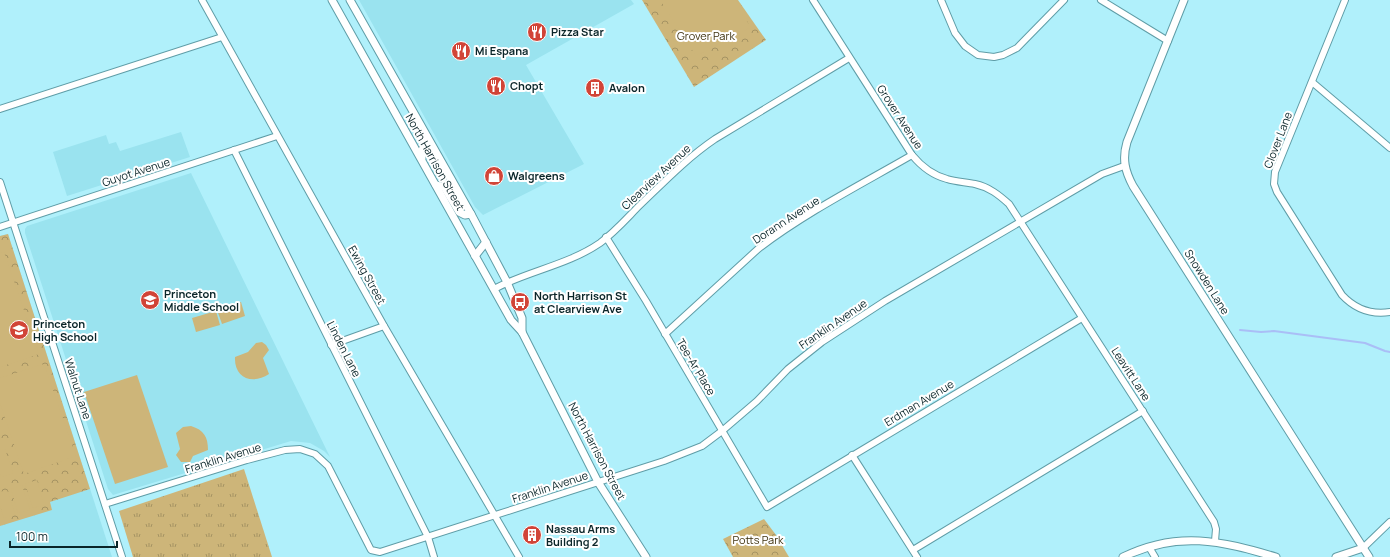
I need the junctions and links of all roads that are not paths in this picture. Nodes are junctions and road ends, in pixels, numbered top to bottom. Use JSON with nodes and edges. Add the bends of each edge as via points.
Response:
{"nodes":[{"id":1,"x":202,"y":0,"type":"edge"},
{"id":2,"x":332,"y":0,"type":"edge"},
{"id":3,"x":350,"y":0,"type":"edge"},
{"id":4,"x":813,"y":0,"type":"edge"},
{"id":5,"x":941,"y":0,"type":"edge"},
{"id":6,"x":1064,"y":0,"type":"edge"},
{"id":7,"x":1102,"y":0,"type":"edge"},
{"id":8,"x":1184,"y":0,"type":"edge"},
{"id":9,"x":1345,"y":0,"type":"edge"},
{"id":10,"x":222,"y":37,"type":"junction"},
{"id":11,"x":1168,"y":41,"type":"junction"},
{"id":12,"x":849,"y":58,"type":"junction"},
{"id":13,"x":1312,"y":82,"type":"junction"},
{"id":14,"x":0,"y":109,"type":"edge"},
{"id":15,"x":277,"y":136,"type":"junction"},
{"id":16,"x":427,"y":137,"type":"junction"},
{"id":17,"x":1390,"y":148,"type":"edge"},
{"id":18,"x":234,"y":150,"type":"junction"},
{"id":19,"x":912,"y":155,"type":"junction"},
{"id":20,"x":424,"y":163,"type":"junction"},
{"id":21,"x":1124,"y":166,"type":"junction"},
{"id":22,"x":0,"y":182,"type":"edge"},
{"id":23,"x":436,"y":185,"type":"junction"},
{"id":24,"x":471,"y":214,"type":"junction"},
{"id":25,"x":1020,"y":220,"type":"junction"},
{"id":26,"x":13,"y":223,"type":"junction"},
{"id":27,"x":0,"y":227,"type":"edge"},
{"id":28,"x":606,"y":238,"type":"junction"},
{"id":29,"x":486,"y":242,"type":"junction"},
{"id":30,"x":475,"y":256,"type":"junction"},
{"id":31,"x":507,"y":282,"type":"junction"},
{"id":32,"x":494,"y":289,"type":"junction"},
{"id":33,"x":1390,"y":312,"type":"edge"},
{"id":34,"x":1082,"y":318,"type":"junction"},
{"id":35,"x":384,"y":326,"type":"junction"},
{"id":36,"x":522,"y":332,"type":"junction"},
{"id":37,"x":665,"y":334,"type":"junction"},
{"id":38,"x":331,"y":345,"type":"junction"},
{"id":39,"x":1143,"y":411,"type":"junction"},
{"id":40,"x":722,"y":431,"type":"junction"},
{"id":41,"x":852,"y":454,"type":"junction"},
{"id":42,"x":598,"y":482,"type":"junction"},
{"id":43,"x":105,"y":504,"type":"junction"},
{"id":44,"x":767,"y":507,"type":"joint"},
{"id":45,"x":495,"y":516,"type":"junction"},
{"id":46,"x":1390,"y":522,"type":"edge"},
{"id":47,"x":428,"y":537,"type":"junction"},
{"id":48,"x":1215,"y":542,"type":"junction"},
{"id":49,"x":1149,"y":547,"type":"junction"},
{"id":50,"x":1363,"y":548,"type":"junction"},
{"id":51,"x":913,"y":550,"type":"junction"},
{"id":52,"x":122,"y":557,"type":"edge"},
{"id":53,"x":434,"y":557,"type":"edge"},
{"id":54,"x":519,"y":557,"type":"edge"},
{"id":55,"x":646,"y":557,"type":"edge"},
{"id":56,"x":917,"y":557,"type":"edge"},
{"id":57,"x":1123,"y":557,"type":"edge"},
{"id":58,"x":1154,"y":557,"type":"edge"},
{"id":59,"x":1276,"y":557,"type":"edge"},
{"id":60,"x":1336,"y":557,"type":"edge"},
{"id":61,"x":1369,"y":557,"type":"edge"}],
"edges":[{"from":1,"to":10,"type":"street","name":"Ewing Street"},
{"from":2,"to":20,"type":"street","name":"North Harrison Street"},
{"from":3,"to":16,"type":"street","name":"North Harrison Street"},
{"from":4,"to":12,"type":"street","name":"Grover Avenue"},
{"from":5,"to":6,"type":"street","via":[[955,33],[965,46],[978,54],[994,57],[1017,48]]},
{"from":7,"to":11,"type":"street"},
{"from":8,"to":11,"type":"street"},
{"from":9,"to":13,"type":"street","name":"Clover Lane"},
{"from":10,"to":14,"type":"street"},
{"from":10,"to":15,"type":"street","name":"Ewing Street"},
{"from":11,"to":21,"type":"street","via":[[1127,142]]},
{"from":12,"to":19,"type":"street","name":"Grover Avenue"},
{"from":12,"to":28,"type":"street","name":"Clearview Avenue","via":[[698,151]]},
{"from":13,"to":17,"type":"street"},
{"from":13,"to":33,"type":"street","name":"Clover Lane","via":[[1275,172],[1274,184],[1348,302],[1364,311]]},
{"from":15,"to":18,"type":"street","name":"Guyot Avenue"},
{"from":15,"to":35,"type":"street","name":"Ewing Street"},
{"from":16,"to":20,"type":"street","via":[[421,153]]},
{"from":16,"to":24,"type":"street","name":"North Harrison Street"},
{"from":18,"to":26,"type":"street","name":"Guyot Avenue"},
{"from":18,"to":38,"type":"street","name":"Linden Lane"},
{"from":19,"to":25,"type":"street","name":"Grover Avenue","via":[[937,176],[975,184],[993,191],[1009,204]]},
{"from":19,"to":37,"type":"street","name":"Dorann Avenue","via":[[770,239]]},
{"from":20,"to":23,"type":"street","name":"North Harrison Street"},
{"from":21,"to":25,"type":"street","name":"Franklin Avenue","via":[[1102,174]]},
{"from":21,"to":50,"type":"street","name":"Snowden Lane","via":[[1133,186]]},
{"from":22,"to":26,"type":"street","name":"Walnut Lane"},
{"from":23,"to":24,"type":"street","via":[[444,187],[459,212],[465,216]]},
{"from":23,"to":30,"type":"street","name":"North Harrison Street"},
{"from":24,"to":29,"type":"street","name":"North Harrison Street"},
{"from":25,"to":34,"type":"street","name":"Leavitt Lane"},
{"from":25,"to":40,"type":"street","name":"Franklin Avenue","via":[[822,342],[788,369],[748,410]]},
{"from":26,"to":27,"type":"street","name":"Guyot Avenue"},
{"from":26,"to":43,"type":"street","name":"Walnut Lane"},
{"from":28,"to":31,"type":"street","name":"Clearview Avenue","via":[[577,256]]},
{"from":28,"to":37,"type":"street","name":"Tee-Ar Place"},
{"from":29,"to":30,"type":"street"},
{"from":29,"to":31,"type":"street","name":"North Harrison Street"},
{"from":30,"to":32,"type":"street","name":"North Harrison Street"},
{"from":31,"to":32,"type":"street","name":"Clearview Avenue"},
{"from":31,"to":36,"type":"street","name":"North Harrison Street","via":[[522,318]]},
{"from":32,"to":36,"type":"street","name":"North Harrison Street","via":[[511,320]]},
{"from":34,"to":39,"type":"street","name":"Leavitt Lane"},
{"from":34,"to":41,"type":"street","name":"Erdman Avenue"},
{"from":35,"to":38,"type":"street"},
{"from":35,"to":45,"type":"street","name":"Ewing Street"},
{"from":36,"to":42,"type":"street","name":"North Harrison Street"},
{"from":37,"to":40,"type":"street","name":"Tee-Ar Place"},
{"from":38,"to":47,"type":"street","name":"Linden Lane"},
{"from":39,"to":48,"type":"street","name":"Leavitt Lane","via":[[1214,522]]},
{"from":39,"to":51,"type":"street"},
{"from":40,"to":42,"type":"street","name":"Franklin Avenue","via":[[689,452]]},
{"from":40,"to":44,"type":"street","name":"Tee-Ar Place"},
{"from":41,"to":44,"type":"street","name":"Erdman Avenue"},
{"from":41,"to":51,"type":"street"},
{"from":42,"to":45,"type":"street","name":"Franklin Avenue"},
{"from":42,"to":55,"type":"street","name":"North Harrison Street"},
{"from":43,"to":47,"type":"street","name":"Franklin Avenue","via":[[262,456],[300,449],[315,454],[328,466],[371,550],[380,552]]},
{"from":43,"to":52,"type":"street","name":"Walnut Lane"},
{"from":45,"to":47,"type":"street","name":"Franklin Avenue"},
{"from":45,"to":54,"type":"street","name":"Ewing Street"},
{"from":46,"to":50,"type":"street"},
{"from":47,"to":53,"type":"street","name":"Linden Lane"},
{"from":48,"to":49,"type":"street","via":[[1177,541]]},
{"from":48,"to":59,"type":"street"},
{"from":49,"to":57,"type":"street"},
{"from":49,"to":58,"type":"street"},
{"from":50,"to":60,"type":"street"},
{"from":50,"to":61,"type":"street","name":"Snowden Lane"},
{"from":51,"to":56,"type":"street"}]}
